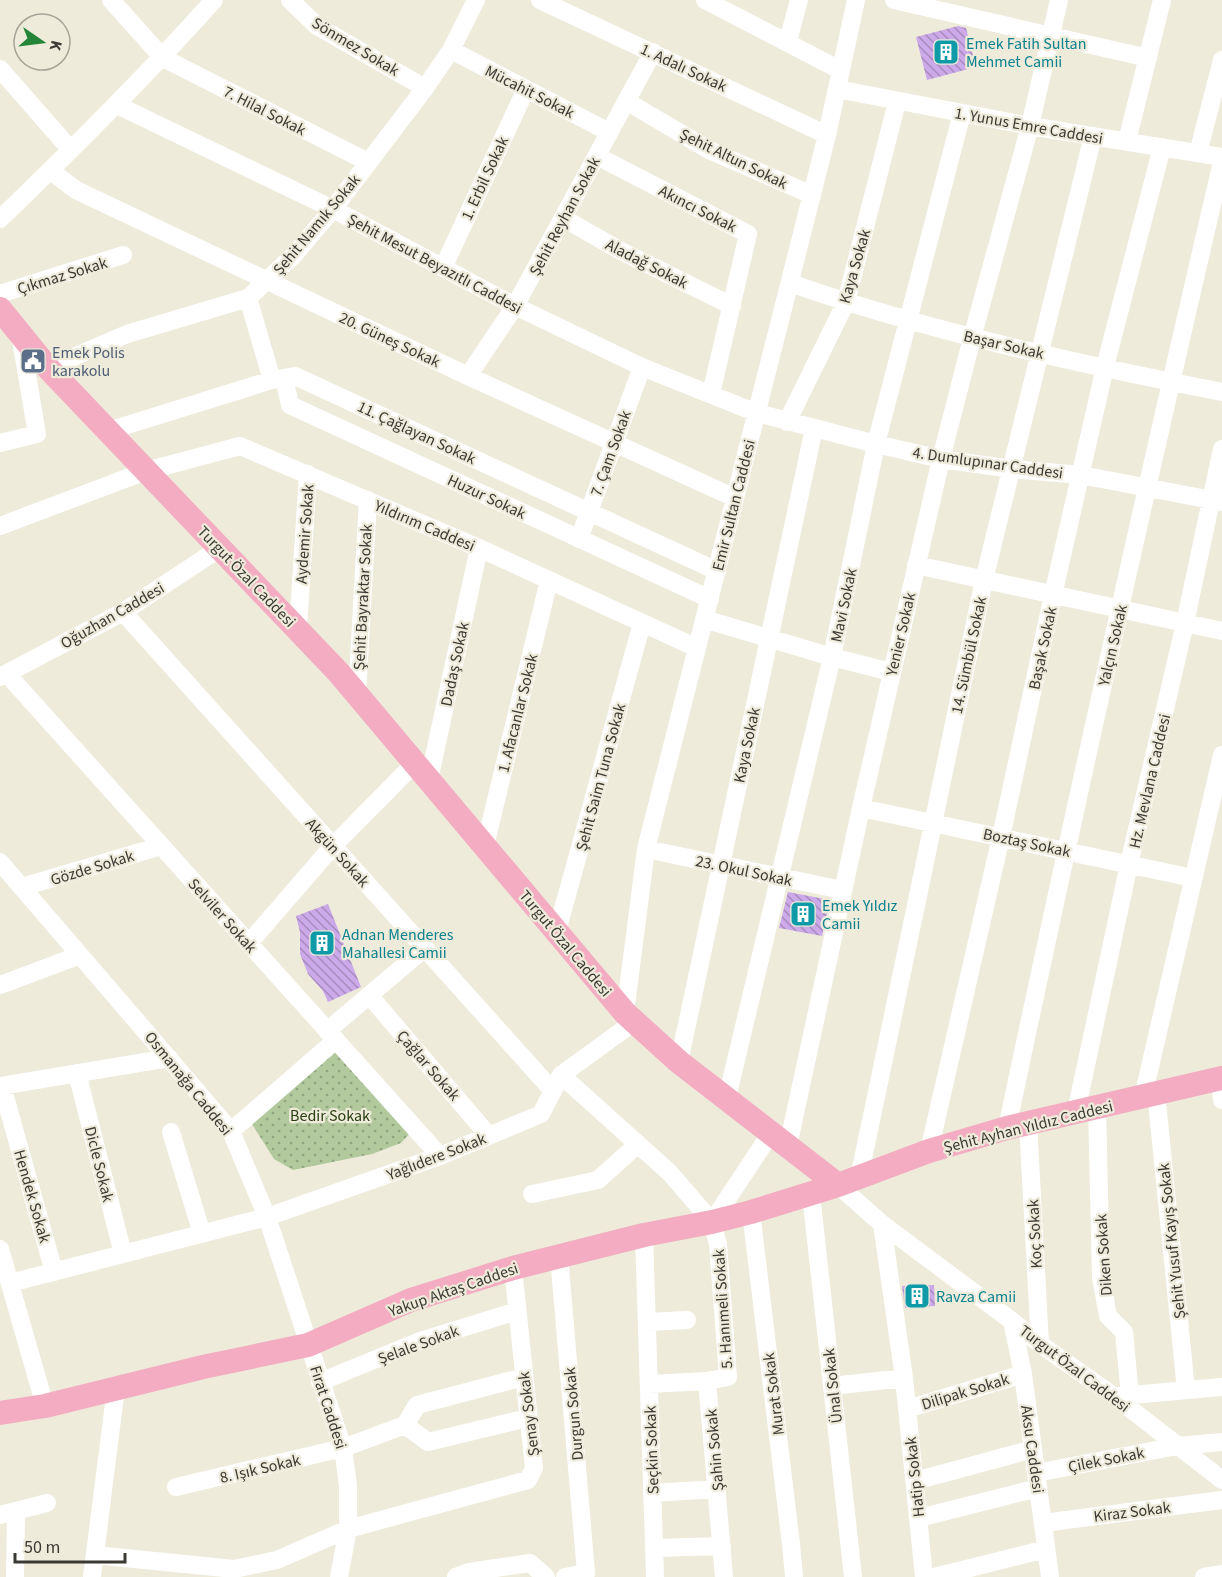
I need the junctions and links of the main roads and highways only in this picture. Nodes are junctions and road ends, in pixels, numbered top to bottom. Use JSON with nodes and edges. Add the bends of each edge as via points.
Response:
{"nodes":[{"id":1,"x":0,"y":309,"type":"edge"},
{"id":2,"x":10,"y":335,"type":"edge"},
{"id":3,"x":1221,"y":1086,"type":"edge"},
{"id":4,"x":849,"y":1182,"type":"junction"},
{"id":5,"x":0,"y":1413,"type":"edge"}],
"edges":[{"from":1,"to":2,"type":"main road","name":"Turgut Özal Caddesi"},
{"from":2,"to":4,"type":"main road","name":"Turgut Özal Caddesi","via":[[48,368],[298,629],[630,1017],[679,1062],[780,1140]]},
{"from":3,"to":4,"type":"main road","name":"Şehit Ayhan Yıldız Caddesi","via":[[1149,1095],[1018,1126],[929,1151]]},
{"from":4,"to":5,"type":"main road","name":"Yakup Aktaş Caddesi","via":[[712,1222],[513,1268],[411,1300],[308,1345]]}]}
